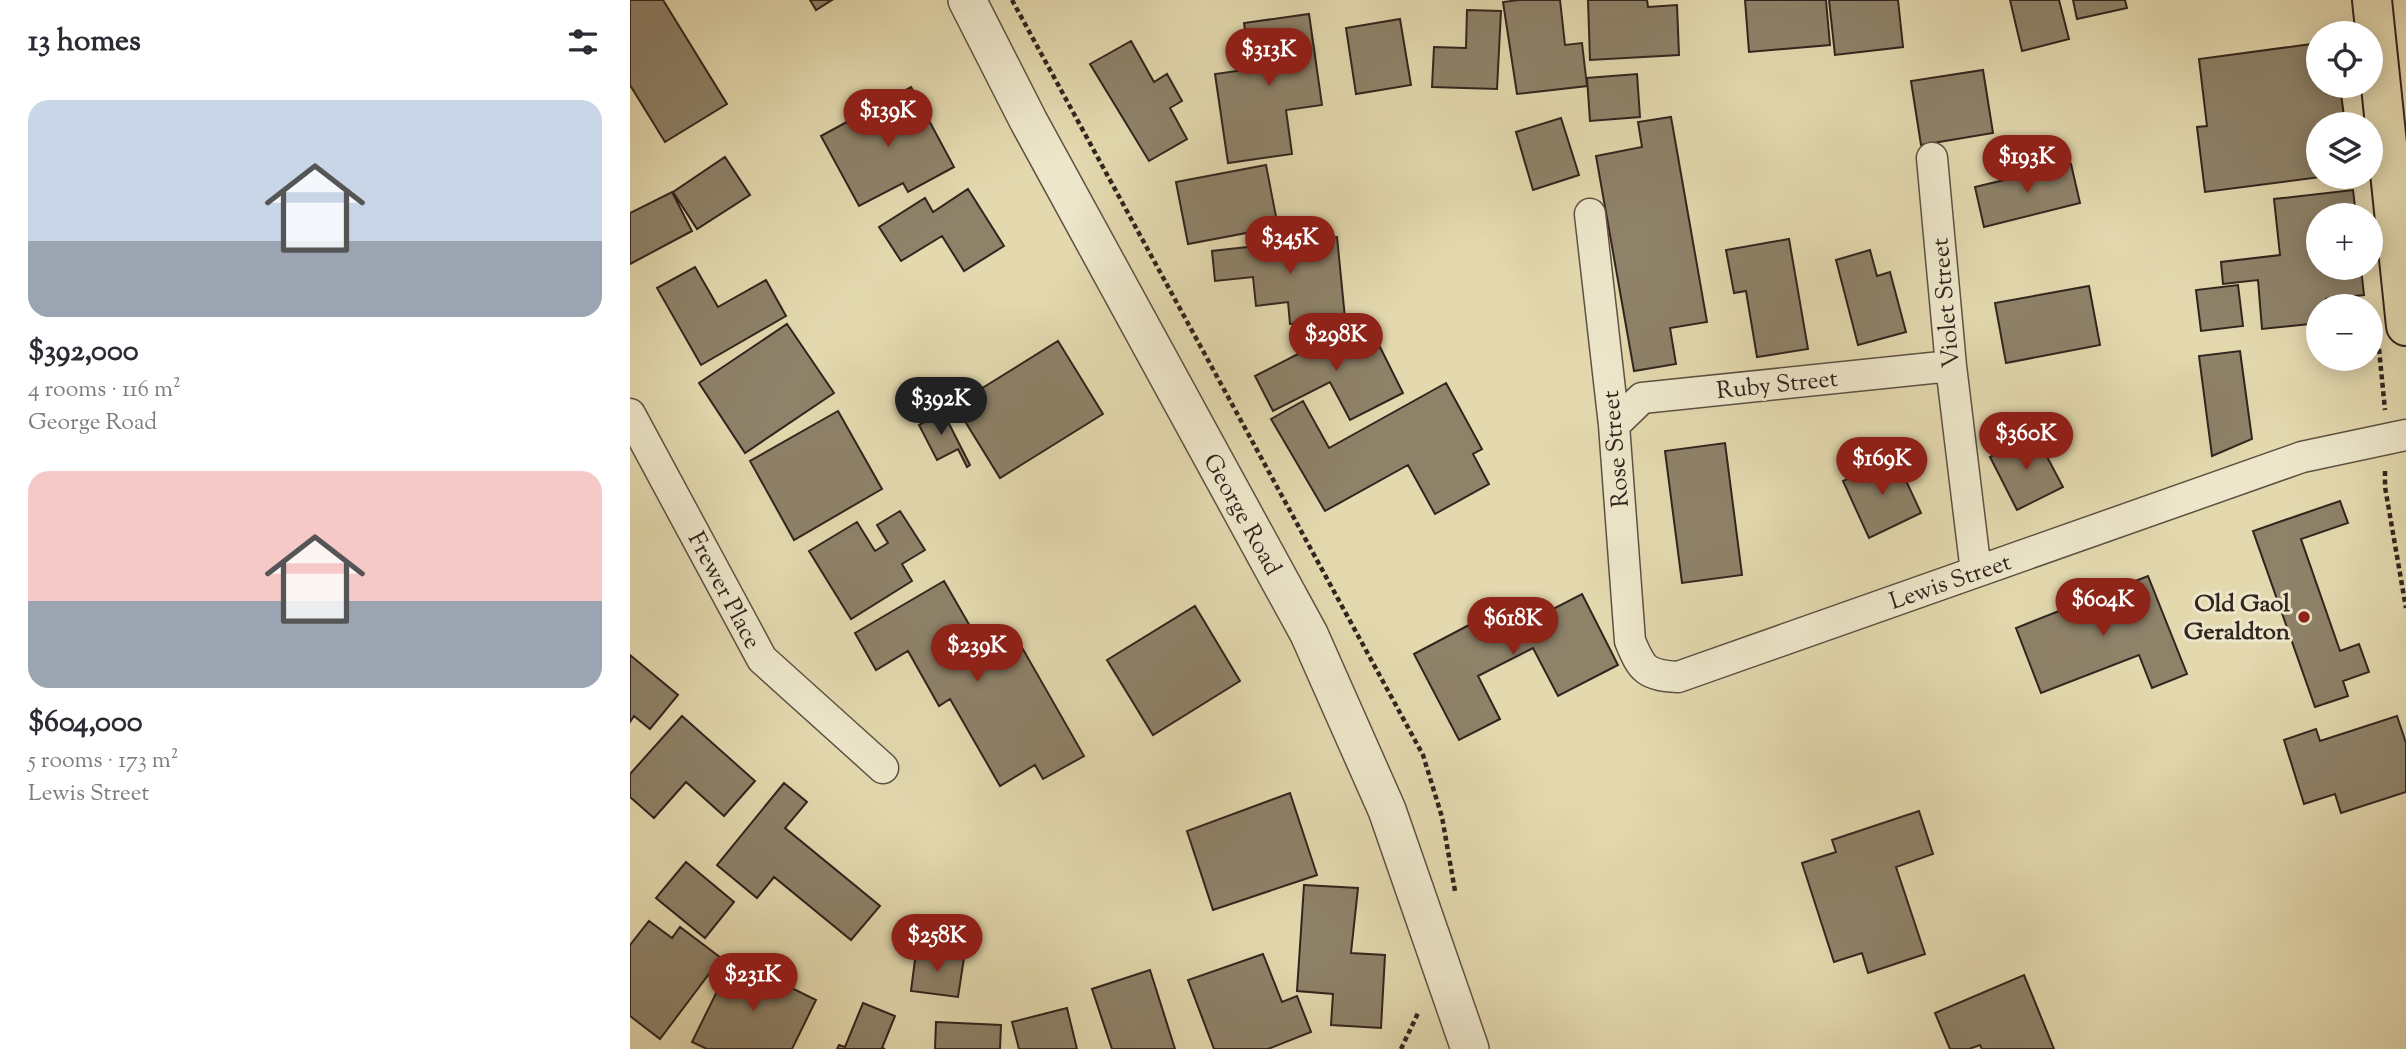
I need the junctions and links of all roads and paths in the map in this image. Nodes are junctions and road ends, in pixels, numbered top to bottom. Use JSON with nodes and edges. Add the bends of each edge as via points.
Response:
{"nodes":[{"id":1,"x":967,"y":0,"type":"edge"},
{"id":2,"x":1012,"y":0,"type":"edge"},
{"id":3,"x":2372,"y":0,"type":"edge"},
{"id":4,"x":1025,"y":22,"type":"dead end"},
{"id":5,"x":1932,"y":158,"type":"dead end"},
{"id":6,"x":1590,"y":214,"type":"dead end"},
{"id":7,"x":2406,"y":326,"type":"edge"},
{"id":8,"x":1951,"y":366,"type":"junction"},
{"id":9,"x":630,"y":414,"type":"edge"},
{"id":10,"x":1614,"y":425,"type":"junction"},
{"id":11,"x":2406,"y":435,"type":"edge"},
{"id":12,"x":2385,"y":487,"type":"dead end"},
{"id":13,"x":1976,"y":572,"type":"junction"},
{"id":14,"x":2406,"y":608,"type":"edge"},
{"id":15,"x":1654,"y":676,"type":"joint"},
{"id":16,"x":883,"y":768,"type":"dead end"},
{"id":17,"x":1422,"y":1006,"type":"dead end"},
{"id":18,"x":1401,"y":1049,"type":"edge"},
{"id":19,"x":1471,"y":1049,"type":"edge"}],
"edges":[{"from":1,"to":19,"type":"street","name":"George Road","via":[[1309,634],[1387,810]]},
{"from":2,"to":4,"type":"path"},
{"from":3,"to":7,"type":"main road"},
{"from":5,"to":8,"type":"street","name":"Violet Street"},
{"from":6,"to":10,"type":"street","name":"Rose Street"},
{"from":8,"to":10,"type":"street","name":"Ruby Street","via":[[1642,398]]},
{"from":8,"to":13,"type":"street","name":"Violet Street"},
{"from":9,"to":16,"type":"street","name":"Frewer Place","via":[[762,659]]},
{"from":10,"to":15,"type":"street","name":"Rose Street","via":[[1630,641],[1639,664]]},
{"from":11,"to":13,"type":"street","name":"Lewis Street","via":[[2302,457]]},
{"from":12,"to":14,"type":"path"},
{"from":13,"to":15,"type":"street","name":"Lewis Street","via":[[1678,677]]},
{"from":17,"to":18,"type":"path"}]}
